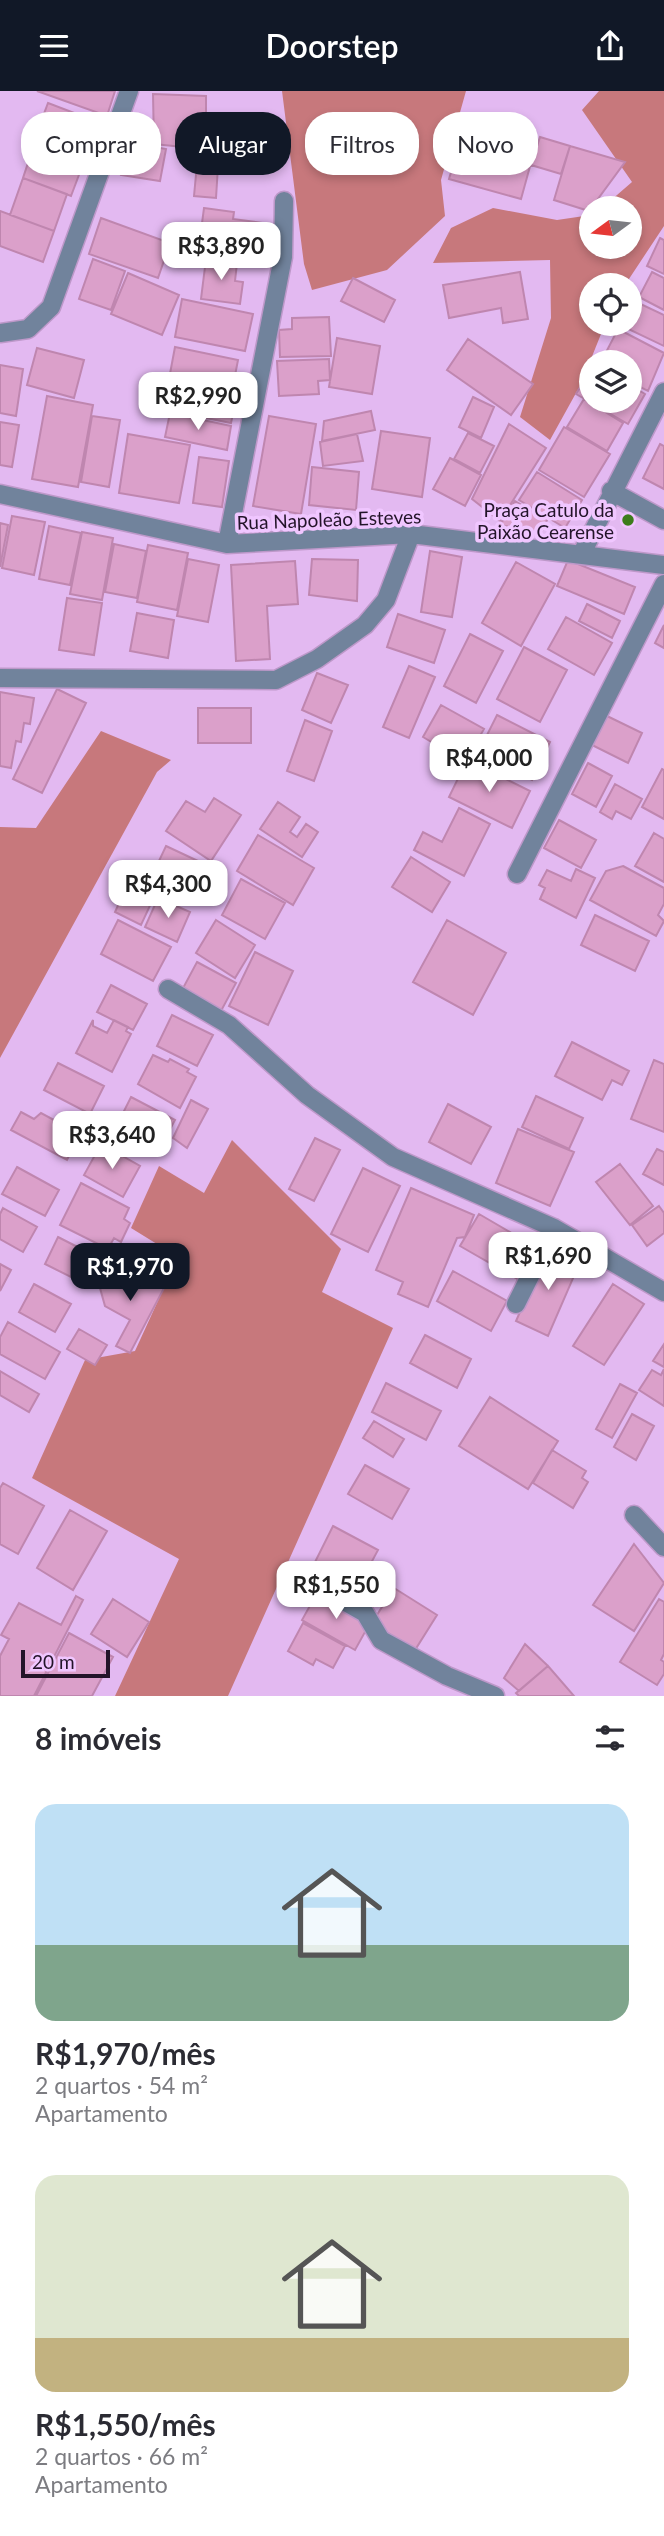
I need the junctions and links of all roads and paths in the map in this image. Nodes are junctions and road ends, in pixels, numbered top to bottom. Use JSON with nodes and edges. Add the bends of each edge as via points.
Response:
{"nodes":[{"id":1,"x":129,"y":91,"type":"edge"},
{"id":2,"x":285,"y":201,"type":"dead end"},
{"id":3,"x":0,"y":334,"type":"edge"},
{"id":4,"x":664,"y":392,"type":"edge"},
{"id":5,"x":611,"y":491,"type":"junction"},
{"id":6,"x":0,"y":494,"type":"edge"},
{"id":7,"x":664,"y":520,"type":"edge"},
{"id":8,"x":411,"y":534,"type":"junction"},
{"id":9,"x":227,"y":544,"type":"junction"},
{"id":10,"x":582,"y":553,"type":"junction"},
{"id":11,"x":664,"y":565,"type":"edge"},
{"id":12,"x":664,"y":584,"type":"edge"},
{"id":13,"x":0,"y":678,"type":"edge"},
{"id":14,"x":517,"y":874,"type":"dead end"},
{"id":15,"x":168,"y":989,"type":"dead end"},
{"id":16,"x":554,"y":1228,"type":"junction"},
{"id":17,"x":664,"y":1293,"type":"edge"},
{"id":18,"x":516,"y":1304,"type":"dead end"},
{"id":19,"x":634,"y":1515,"type":"dead end"},
{"id":20,"x":664,"y":1547,"type":"edge"},
{"id":21,"x":296,"y":1574,"type":"dead end"},
{"id":22,"x":495,"y":1696,"type":"edge"}],
"edges":[{"from":1,"to":3,"type":"street","via":[[51,307],[29,329]]},
{"from":2,"to":9,"type":"street","via":[[283,257]]},
{"from":4,"to":5,"type":"street"},
{"from":5,"to":7,"type":"street"},
{"from":5,"to":10,"type":"street"},
{"from":6,"to":9,"type":"street","name":"Rua Napoleão Esteves"},
{"from":8,"to":9,"type":"street","name":"Rua Napoleão Esteves"},
{"from":8,"to":10,"type":"street","name":"Rua Napoleão Esteves"},
{"from":8,"to":13,"type":"street","via":[[386,600],[365,625],[276,680]]},
{"from":10,"to":11,"type":"street","name":"Rua Napoleão Esteves"},
{"from":12,"to":14,"type":"street"},
{"from":15,"to":16,"type":"street","via":[[229,1025],[307,1095],[393,1157]]},
{"from":16,"to":17,"type":"street"},
{"from":16,"to":18,"type":"street"},
{"from":19,"to":20,"type":"street"},
{"from":21,"to":22,"type":"street","via":[[365,1613],[381,1640]]}]}
